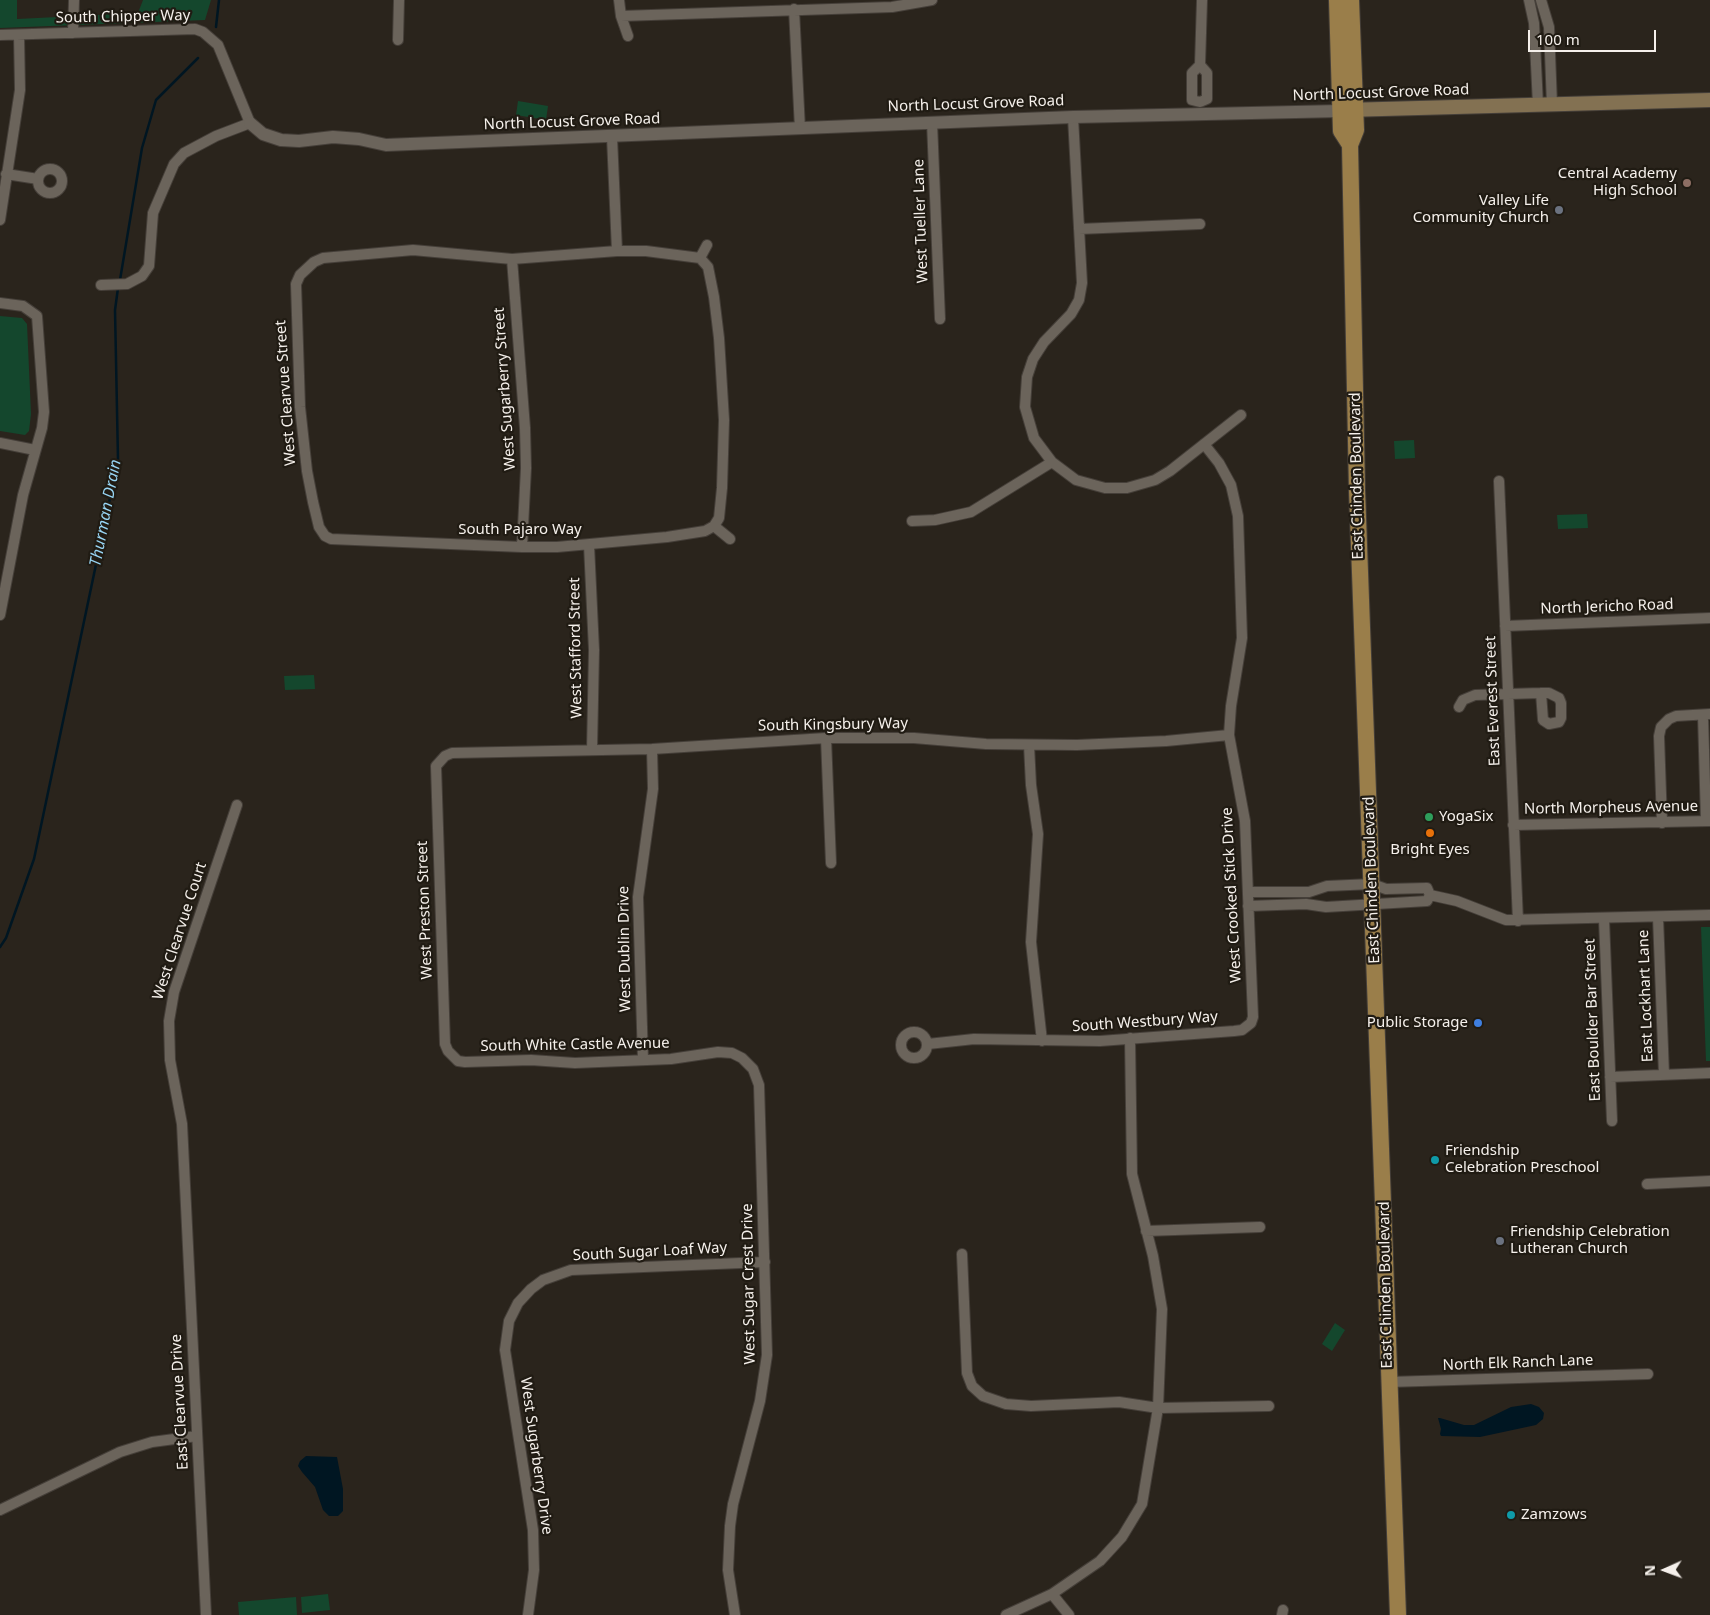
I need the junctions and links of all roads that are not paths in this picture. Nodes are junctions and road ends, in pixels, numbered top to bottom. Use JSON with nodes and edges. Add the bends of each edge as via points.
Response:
{"nodes":[{"id":1,"x":74,"y":0,"type":"edge"},
{"id":2,"x":399,"y":0,"type":"edge"},
{"id":3,"x":619,"y":0,"type":"edge"},
{"id":4,"x":932,"y":0,"type":"edge"},
{"id":5,"x":1202,"y":0,"type":"edge"},
{"id":6,"x":1336,"y":0,"type":"edge"},
{"id":7,"x":1351,"y":0,"type":"edge"},
{"id":8,"x":1529,"y":0,"type":"edge"},
{"id":9,"x":1541,"y":0,"type":"edge"},
{"id":10,"x":794,"y":9,"type":"junction"},
{"id":11,"x":621,"y":16,"type":"junction"},
{"id":12,"x":73,"y":33,"type":"junction"},
{"id":13,"x":18,"y":34,"type":"junction"},
{"id":14,"x":0,"y":36,"type":"edge"},
{"id":15,"x":628,"y":36,"type":"dead end"},
{"id":16,"x":398,"y":40,"type":"dead end"},
{"id":17,"x":1200,"y":65,"type":"junction"},
{"id":18,"x":1710,"y":100,"type":"edge"},
{"id":19,"x":1545,"y":105,"type":"junction"},
{"id":20,"x":1200,"y":108,"type":"junction"},
{"id":21,"x":1347,"y":110,"type":"junction"},
{"id":22,"x":1073,"y":117,"type":"junction"},
{"id":23,"x":932,"y":122,"type":"junction"},
{"id":24,"x":250,"y":123,"type":"junction"},
{"id":25,"x":800,"y":129,"type":"junction"},
{"id":26,"x":612,"y":137,"type":"junction"},
{"id":27,"x":6,"y":174,"type":"junction"},
{"id":28,"x":38,"y":180,"type":"dead end"},
{"id":29,"x":0,"y":220,"type":"edge"},
{"id":30,"x":1200,"y":224,"type":"dead end"},
{"id":31,"x":1080,"y":229,"type":"junction"},
{"id":32,"x":707,"y":245,"type":"dead end"},
{"id":33,"x":617,"y":251,"type":"junction"},
{"id":34,"x":700,"y":258,"type":"junction"},
{"id":35,"x":512,"y":259,"type":"junction"},
{"id":36,"x":100,"y":285,"type":"dead end"},
{"id":37,"x":0,"y":303,"type":"edge"},
{"id":38,"x":940,"y":319,"type":"dead end"},
{"id":39,"x":1240,"y":415,"type":"dead end"},
{"id":40,"x":0,"y":443,"type":"edge"},
{"id":41,"x":1204,"y":444,"type":"junction"},
{"id":42,"x":35,"y":450,"type":"junction"},
{"id":43,"x":1052,"y":462,"type":"junction"},
{"id":44,"x":1498,"y":481,"type":"dead end"},
{"id":45,"x":912,"y":521,"type":"dead end"},
{"id":46,"x":714,"y":526,"type":"junction"},
{"id":47,"x":325,"y":536,"type":"joint"},
{"id":48,"x":730,"y":539,"type":"dead end"},
{"id":49,"x":589,"y":545,"type":"junction"},
{"id":50,"x":522,"y":547,"type":"junction"},
{"id":51,"x":0,"y":615,"type":"edge"},
{"id":52,"x":1710,"y":618,"type":"edge"},
{"id":53,"x":1505,"y":626,"type":"junction"},
{"id":54,"x":1541,"y":693,"type":"dead end"},
{"id":55,"x":1508,"y":694,"type":"junction"},
{"id":56,"x":1458,"y":707,"type":"dead end"},
{"id":57,"x":1706,"y":714,"type":"edge"},
{"id":58,"x":1229,"y":735,"type":"junction"},
{"id":59,"x":826,"y":738,"type":"junction"},
{"id":60,"x":1029,"y":745,"type":"junction"},
{"id":61,"x":652,"y":749,"type":"junction"},
{"id":62,"x":592,"y":750,"type":"junction"},
{"id":63,"x":440,"y":761,"type":"joint"},
{"id":64,"x":237,"y":805,"type":"dead end"},
{"id":65,"x":1708,"y":821,"type":"edge"},
{"id":66,"x":1662,"y":823,"type":"junction"},
{"id":67,"x":1513,"y":825,"type":"junction"},
{"id":68,"x":831,"y":863,"type":"dead end"},
{"id":69,"x":1372,"y":884,"type":"junction"},
{"id":70,"x":1248,"y":892,"type":"junction"},
{"id":71,"x":1430,"y":895,"type":"junction"},
{"id":72,"x":1373,"y":903,"type":"junction"},
{"id":73,"x":1248,"y":906,"type":"junction"},
{"id":74,"x":1710,"y":915,"type":"edge"},
{"id":75,"x":1658,"y":917,"type":"junction"},
{"id":76,"x":1604,"y":919,"type":"junction"},
{"id":77,"x":1518,"y":921,"type":"junction"},
{"id":78,"x":1249,"y":1026,"type":"joint"},
{"id":79,"x":1130,"y":1038,"type":"junction"},
{"id":80,"x":1042,"y":1041,"type":"junction"},
{"id":81,"x":928,"y":1044,"type":"dead end"},
{"id":82,"x":454,"y":1056,"type":"joint"},
{"id":83,"x":643,"y":1060,"type":"junction"},
{"id":84,"x":752,"y":1068,"type":"joint"},
{"id":85,"x":1710,"y":1074,"type":"edge"},
{"id":86,"x":1664,"y":1075,"type":"junction"},
{"id":87,"x":1610,"y":1077,"type":"junction"},
{"id":88,"x":1612,"y":1121,"type":"dead end"},
{"id":89,"x":1710,"y":1181,"type":"edge"},
{"id":90,"x":1647,"y":1184,"type":"dead end"},
{"id":91,"x":185,"y":1187,"type":"joint"},
{"id":92,"x":1260,"y":1227,"type":"dead end"},
{"id":93,"x":1146,"y":1231,"type":"junction"},
{"id":94,"x":962,"y":1254,"type":"dead end"},
{"id":95,"x":765,"y":1262,"type":"junction"},
{"id":96,"x":518,"y":1303,"type":"joint"},
{"id":97,"x":1648,"y":1374,"type":"dead end"},
{"id":98,"x":1389,"y":1382,"type":"junction"},
{"id":99,"x":1269,"y":1406,"type":"dead end"},
{"id":100,"x":1158,"y":1408,"type":"junction"},
{"id":101,"x":197,"y":1436,"type":"junction"},
{"id":102,"x":0,"y":1510,"type":"edge"},
{"id":103,"x":1052,"y":1594,"type":"junction"},
{"id":104,"x":206,"y":1615,"type":"edge"},
{"id":105,"x":528,"y":1615,"type":"edge"},
{"id":106,"x":735,"y":1615,"type":"edge"},
{"id":107,"x":1006,"y":1615,"type":"edge"},
{"id":108,"x":1069,"y":1615,"type":"edge"},
{"id":109,"x":1398,"y":1615,"type":"edge"}],
"edges":[{"from":1,"to":12,"type":"street"},
{"from":2,"to":16,"type":"street"},
{"from":3,"to":11,"type":"street"},
{"from":4,"to":10,"type":"street","via":[[892,7]]},
{"from":5,"to":17,"type":"street"},
{"from":6,"to":21,"type":"main road","name":"East Chinden Boulevard"},
{"from":7,"to":21,"type":"main road","name":"East Chinden Boulevard"},
{"from":8,"to":19,"type":"street"},
{"from":9,"to":19,"type":"street","via":[[1549,27]]},
{"from":10,"to":11,"type":"street"},
{"from":10,"to":25,"type":"street"},
{"from":11,"to":15,"type":"street"},
{"from":12,"to":13,"type":"street","name":"South Chipper Way"},
{"from":12,"to":24,"type":"street","name":"South Chipper Way","via":[[195,29],[203,32],[218,45]]},
{"from":13,"to":14,"type":"street","name":"South Chipper Way"},
{"from":13,"to":27,"type":"street","via":[[20,90]]},
{"from":17,"to":20,"type":"street","via":[[1207,73],[1207,100]]},
{"from":17,"to":20,"type":"street","via":[[1192,73],[1192,100]]},
{"from":18,"to":19,"type":"main road","name":"North Locust Grove Road"},
{"from":19,"to":21,"type":"main road","name":"North Locust Grove Road"},
{"from":20,"to":21,"type":"street","name":"North Locust Grove Road"},
{"from":20,"to":22,"type":"street","name":"North Locust Grove Road"},
{"from":21,"to":69,"type":"main road","name":"East Chinden Boulevard","via":[[1356,130],[1350,146],[1360,579]]},
{"from":22,"to":23,"type":"street","name":"North Locust Grove Road"},
{"from":22,"to":31,"type":"street"},
{"from":23,"to":25,"type":"street","name":"North Locust Grove Road"},
{"from":23,"to":38,"type":"street","name":"West Tueller Lane"},
{"from":24,"to":26,"type":"street","name":"North Locust Grove Road","via":[[262,134],[281,140],[333,137],[386,145]]},
{"from":24,"to":36,"type":"street","via":[[184,153],[174,164],[152,213],[150,266],[142,276],[127,284]]},
{"from":25,"to":26,"type":"street","name":"North Locust Grove Road"},
{"from":26,"to":33,"type":"street"},
{"from":27,"to":28,"type":"street"},
{"from":27,"to":29,"type":"street"},
{"from":30,"to":31,"type":"street"},
{"from":31,"to":43,"type":"street","via":[[1082,283],[1079,300],[1033,359],[1024,396],[1027,420],[1034,438]]},
{"from":32,"to":34,"type":"street"},
{"from":33,"to":34,"type":"street"},
{"from":33,"to":35,"type":"street"},
{"from":34,"to":46,"type":"street","via":[[708,267],[723,379],[722,480],[719,518]]},
{"from":35,"to":47,"type":"street","name":"West Clearvue Street","via":[[393,251],[323,258],[300,275],[295,294],[302,439],[317,518]]},
{"from":35,"to":50,"type":"street","name":"West Sugarberry Street","via":[[525,428]]},
{"from":37,"to":42,"type":"street","via":[[23,306],[37,316],[44,412]]},
{"from":39,"to":41,"type":"street"},
{"from":40,"to":42,"type":"street"},
{"from":41,"to":43,"type":"street","via":[[1155,480],[1128,488],[1087,484],[1060,470]]},
{"from":41,"to":58,"type":"street","name":"West Crooked Stick Drive","via":[[1231,486],[1238,516],[1242,638]]},
{"from":42,"to":51,"type":"street"},
{"from":43,"to":45,"type":"street","via":[[971,512]]},
{"from":44,"to":53,"type":"street","name":"East Everest Street"},
{"from":46,"to":48,"type":"street"},
{"from":46,"to":49,"type":"street","name":"South Pajaro Way","via":[[705,531],[667,537]]},
{"from":47,"to":50,"type":"street","name":"South Pajaro Way"},
{"from":49,"to":50,"type":"street","name":"South Pajaro Way"},
{"from":49,"to":62,"type":"street","name":"West Stafford Street","via":[[594,650]]},
{"from":52,"to":53,"type":"street","name":"North Jericho Road"},
{"from":53,"to":55,"type":"street","name":"East Everest Street"},
{"from":54,"to":55,"type":"street"},
{"from":55,"to":56,"type":"street","via":[[1475,695],[1463,700]]},
{"from":55,"to":67,"type":"street","name":"East Everest Street"},
{"from":57,"to":65,"type":"street"},
{"from":57,"to":66,"type":"street","via":[[1676,716],[1665,721],[1659,736]]},
{"from":58,"to":60,"type":"street","name":"South Kingsbury Way","via":[[1166,741]]},
{"from":58,"to":70,"type":"street","name":"West Crooked Stick Drive","via":[[1244,812]]},
{"from":59,"to":60,"type":"street","name":"South Kingsbury Way","via":[[914,738]]},
{"from":59,"to":61,"type":"street","name":"South Kingsbury Way"},
{"from":59,"to":68,"type":"street"},
{"from":60,"to":80,"type":"street","via":[[1038,834],[1031,936]]},
{"from":61,"to":62,"type":"street","name":"South Kingsbury Way"},
{"from":61,"to":83,"type":"street","name":"West Dublin Drive","via":[[653,789],[638,897]]},
{"from":62,"to":63,"type":"street","name":"South Kingsbury Way","via":[[452,754]]},
{"from":63,"to":82,"type":"street","name":"West Preston Street","via":[[434,773],[445,1044]]},
{"from":64,"to":91,"type":"street","name":"West Clearvue Court","via":[[174,992],[169,1021],[170,1060],[181,1116]]},
{"from":65,"to":66,"type":"street","name":"North Morpheus Avenue"},
{"from":66,"to":67,"type":"street","name":"North Morpheus Avenue"},
{"from":67,"to":77,"type":"street","name":"East Everest Street"},
{"from":69,"to":70,"type":"street","via":[[1327,886],[1309,892]]},
{"from":69,"to":71,"type":"street","via":[[1386,889],[1427,888]]},
{"from":69,"to":72,"type":"main road","name":"East Chinden Boulevard"},
{"from":70,"to":73,"type":"street","name":"West Crooked Stick Drive"},
{"from":71,"to":72,"type":"street","via":[[1427,901]]},
{"from":71,"to":77,"type":"street"},
{"from":72,"to":73,"type":"street","via":[[1326,907],[1306,904]]},
{"from":72,"to":98,"type":"main road","name":"East Chinden Boulevard"},
{"from":73,"to":78,"type":"street","name":"West Crooked Stick Drive","via":[[1253,1017]]},
{"from":74,"to":75,"type":"street"},
{"from":75,"to":76,"type":"street"},
{"from":75,"to":86,"type":"street","name":"East Lockhart Lane"},
{"from":76,"to":77,"type":"street"},
{"from":76,"to":87,"type":"street","name":"East Boulder Bar Street"},
{"from":78,"to":79,"type":"street","name":"South Westbury Way","via":[[1234,1031]]},
{"from":79,"to":80,"type":"street","name":"South Westbury Way"},
{"from":79,"to":93,"type":"street","via":[[1132,1174]]},
{"from":80,"to":81,"type":"street","name":"South Westbury Way","via":[[974,1039]]},
{"from":82,"to":83,"type":"street","name":"South White Castle Avenue","via":[[464,1062]]},
{"from":83,"to":84,"type":"street","name":"South White Castle Avenue","via":[[732,1053]]},
{"from":84,"to":95,"type":"street","name":"West Sugar Crest Drive","via":[[760,1085]]},
{"from":85,"to":86,"type":"street"},
{"from":86,"to":87,"type":"street"},
{"from":87,"to":88,"type":"street","name":"East Boulder Bar Street"},
{"from":89,"to":90,"type":"street"},
{"from":91,"to":101,"type":"street","name":"East Clearvue Drive"},
{"from":92,"to":93,"type":"street"},
{"from":93,"to":100,"type":"street","via":[[1154,1256],[1162,1309]]},
{"from":94,"to":100,"type":"street","via":[[967,1372],[976,1392],[1006,1404],[1119,1402]]},
{"from":95,"to":96,"type":"street","name":"South Sugar Loaf Way","via":[[571,1270],[543,1280]]},
{"from":95,"to":106,"type":"street","name":"West Sugar Crest Drive","via":[[768,1337],[765,1373],[733,1504],[728,1543]]},
{"from":96,"to":105,"type":"street","name":"West Sugarberry Drive","via":[[509,1321],[505,1350],[533,1530],[534,1568]]},
{"from":97,"to":98,"type":"street","name":"North Elk Ranch Lane"},
{"from":98,"to":109,"type":"main road","name":"East Chinden Boulevard"},
{"from":99,"to":100,"type":"street"},
{"from":100,"to":103,"type":"street","via":[[1142,1504],[1122,1536],[1100,1561]]},
{"from":101,"to":102,"type":"street","via":[[152,1442],[120,1452]]},
{"from":101,"to":104,"type":"street","name":"East Clearvue Drive"},
{"from":103,"to":107,"type":"street"},
{"from":103,"to":108,"type":"street"}]}
